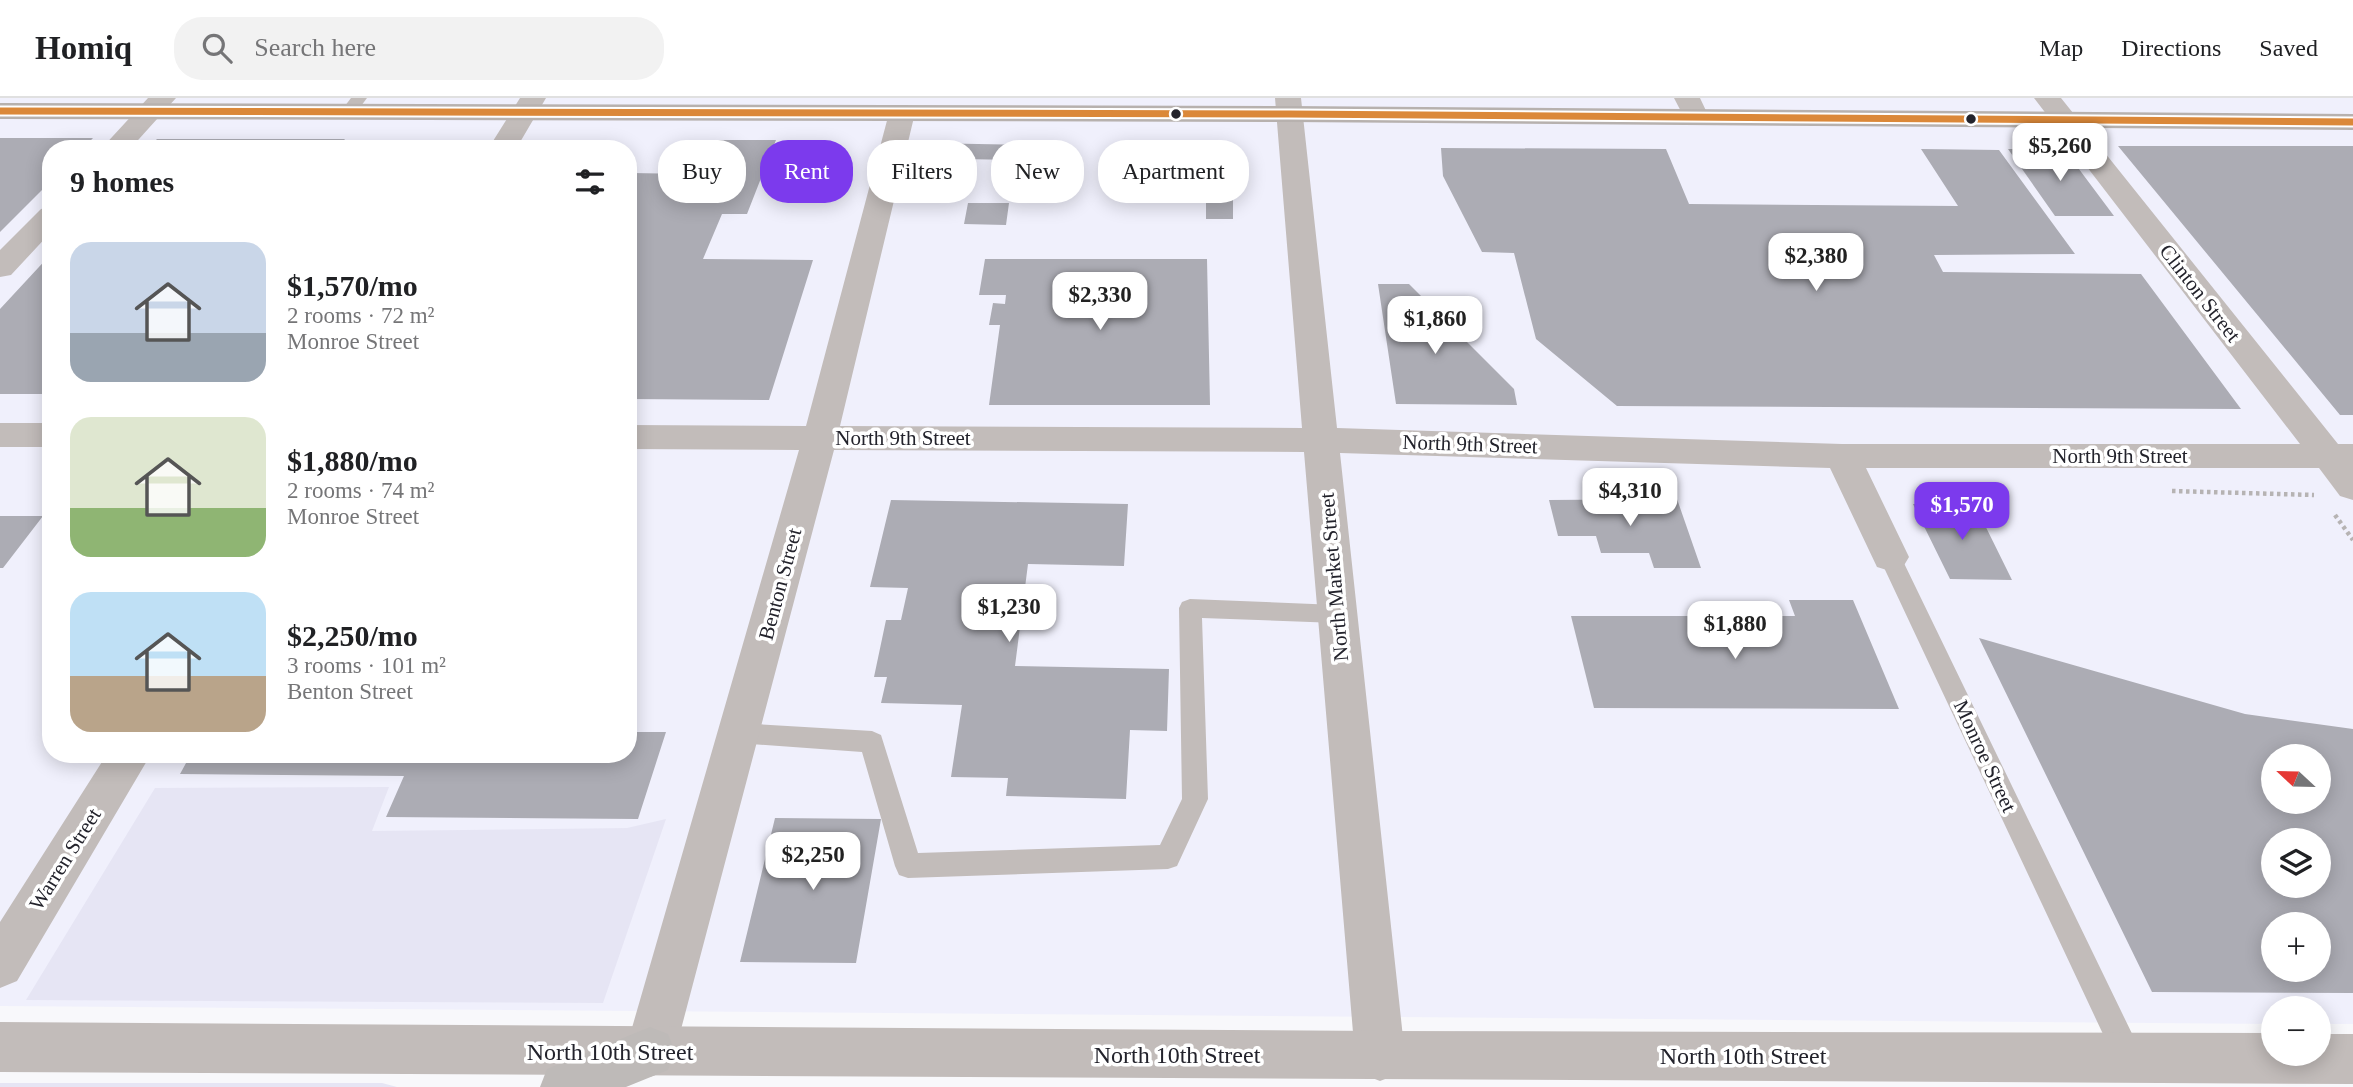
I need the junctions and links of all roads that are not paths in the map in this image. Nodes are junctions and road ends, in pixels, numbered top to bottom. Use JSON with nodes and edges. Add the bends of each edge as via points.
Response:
{"nodes":[{"id":1,"x":157,"y":104,"type":"edge"},
{"id":2,"x":354,"y":105,"type":"edge"},
{"id":3,"x":529,"y":105,"type":"edge"},
{"id":4,"x":1289,"y":106,"type":"edge"},
{"id":5,"x":1691,"y":107,"type":"edge"},
{"id":6,"x":2055,"y":108,"type":"edge"},
{"id":7,"x":0,"y":111,"type":"edge"},
{"id":8,"x":902,"y":113,"type":"junction"},
{"id":9,"x":2353,"y":122,"type":"edge"},
{"id":10,"x":123,"y":140,"type":"edge"},
{"id":11,"x":508,"y":140,"type":"edge"},
{"id":12,"x":42,"y":224,"type":"edge"},
{"id":13,"x":0,"y":268,"type":"edge"},
{"id":14,"x":0,"y":435,"type":"edge"},
{"id":15,"x":42,"y":435,"type":"edge"},
{"id":16,"x":637,"y":437,"type":"edge"},
{"id":17,"x":820,"y":438,"type":"junction"},
{"id":18,"x":1321,"y":440,"type":"junction"},
{"id":19,"x":1842,"y":456,"type":"junction"},
{"id":20,"x":2341,"y":456,"type":"edge"},
{"id":21,"x":2335,"y":498,"type":"edge"},
{"id":22,"x":1890,"y":557,"type":"joint"},
{"id":23,"x":1337,"y":614,"type":"junction"},
{"id":24,"x":738,"y":733,"type":"junction"},
{"id":25,"x":124,"y":763,"type":"edge"},
{"id":26,"x":0,"y":965,"type":"edge"},
{"id":27,"x":0,"y":1047,"type":"edge"},
{"id":28,"x":650,"y":1052,"type":"junction"},
{"id":29,"x":1380,"y":1056,"type":"junction"},
{"id":30,"x":2128,"y":1056,"type":"junction"},
{"id":31,"x":2353,"y":1059,"type":"edge"},
{"id":32,"x":565,"y":1087,"type":"edge"}],
"edges":[{"from":1,"to":2,"type":"main road"},
{"from":1,"to":7,"type":"main road"},
{"from":1,"to":10,"type":"street"},
{"from":2,"to":3,"type":"main road"},
{"from":3,"to":8,"type":"main road"},
{"from":3,"to":11,"type":"street"},
{"from":4,"to":5,"type":"main road"},
{"from":4,"to":8,"type":"main road"},
{"from":4,"to":18,"type":"street","name":"North Market Street"},
{"from":5,"to":6,"type":"main road"},
{"from":6,"to":9,"type":"main road"},
{"from":6,"to":20,"type":"street","name":"Clinton Street"},
{"from":8,"to":17,"type":"street","name":"Benton Street"},
{"from":12,"to":13,"type":"street"},
{"from":14,"to":15,"type":"street"},
{"from":16,"to":17,"type":"street","name":"North 9th Street"},
{"from":17,"to":18,"type":"street","name":"North 9th Street"},
{"from":17,"to":24,"type":"street","name":"Benton Street"},
{"from":18,"to":19,"type":"street","name":"North 9th Street"},
{"from":18,"to":23,"type":"street","name":"North Market Street"},
{"from":19,"to":20,"type":"street","name":"North 9th Street"},
{"from":19,"to":22,"type":"street","name":"Monroe Street"},
{"from":20,"to":21,"type":"street","name":"Clinton Street"},
{"from":22,"to":30,"type":"lane","name":"Monroe Street"},
{"from":23,"to":24,"type":"lane","via":[[1190,608],[1195,799],[1168,857],[908,866],[872,742]]},
{"from":23,"to":29,"type":"street","name":"North Market Street"},
{"from":24,"to":28,"type":"street","name":"Benton Street"},
{"from":25,"to":26,"type":"street","name":"Warren Street"},
{"from":27,"to":28,"type":"street","name":"North 10th Street"},
{"from":28,"to":29,"type":"street","name":"North 10th Street"},
{"from":28,"to":32,"type":"highway"},
{"from":29,"to":30,"type":"street","name":"North 10th Street"},
{"from":30,"to":31,"type":"street","name":"North 10th Street"}]}
